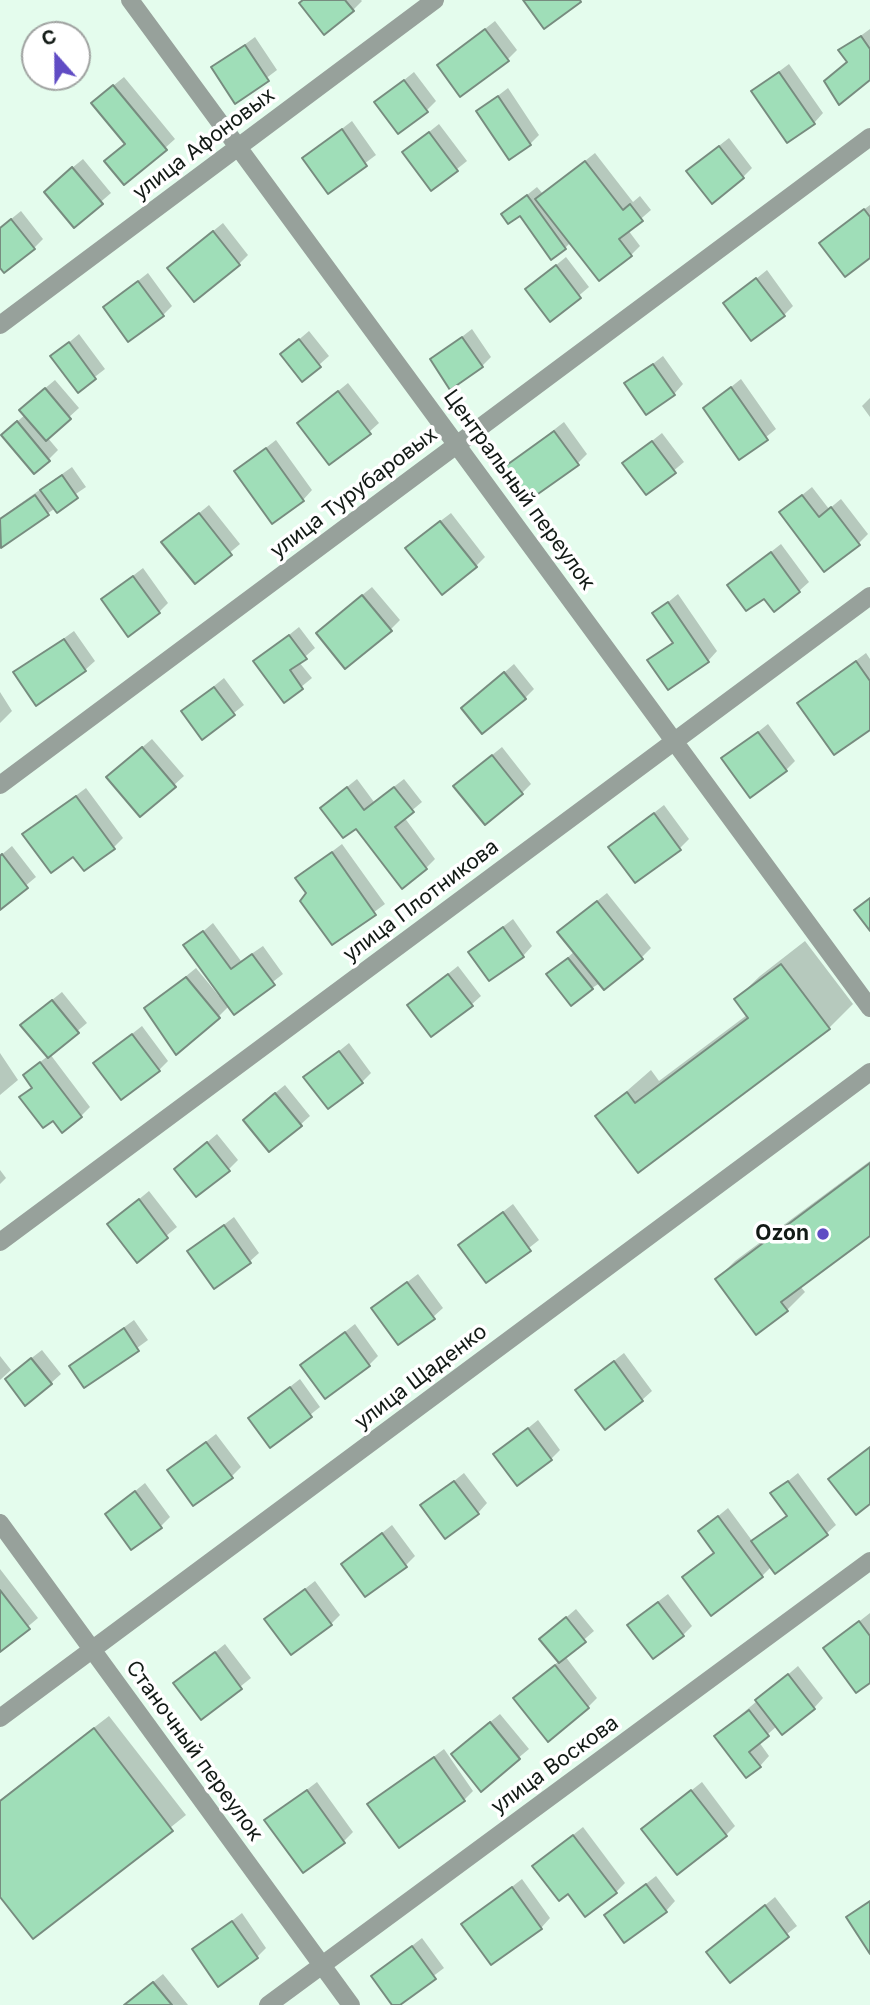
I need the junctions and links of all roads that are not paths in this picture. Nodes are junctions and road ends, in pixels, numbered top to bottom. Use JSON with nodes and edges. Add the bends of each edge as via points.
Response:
{"nodes":[{"id":1,"x":130,"y":0,"type":"edge"},
{"id":2,"x":436,"y":0,"type":"edge"},
{"id":3,"x":870,"y":137,"type":"edge"},
{"id":4,"x":239,"y":147,"type":"junction"},
{"id":5,"x":0,"y":325,"type":"edge"},
{"id":6,"x":457,"y":444,"type":"junction"},
{"id":7,"x":870,"y":596,"type":"edge"},
{"id":8,"x":674,"y":741,"type":"junction"},
{"id":9,"x":0,"y":785,"type":"edge"},
{"id":10,"x":870,"y":1008,"type":"edge"},
{"id":11,"x":870,"y":1072,"type":"edge"},
{"id":12,"x":0,"y":1242,"type":"edge"},
{"id":13,"x":0,"y":1523,"type":"edge"},
{"id":14,"x":870,"y":1561,"type":"edge"},
{"id":15,"x":92,"y":1650,"type":"junction"},
{"id":16,"x":0,"y":1718,"type":"edge"},
{"id":17,"x":322,"y":1965,"type":"junction"},
{"id":18,"x":268,"y":2005,"type":"edge"},
{"id":19,"x":351,"y":2005,"type":"edge"}],
"edges":[{"from":1,"to":4,"type":"street","name":"Центральный переулок"},
{"from":2,"to":4,"type":"street","name":"улица Афоновых"},
{"from":3,"to":6,"type":"street","name":"улица Турубаровых"},
{"from":4,"to":5,"type":"street","name":"улица Афоновых"},
{"from":4,"to":6,"type":"street","name":"Центральный переулок"},
{"from":6,"to":8,"type":"street","name":"Центральный переулок"},
{"from":6,"to":9,"type":"street","name":"улица Турубаровых"},
{"from":7,"to":8,"type":"street","name":"улица Плотникова"},
{"from":8,"to":10,"type":"street","name":"Центральный переулок"},
{"from":8,"to":12,"type":"street","name":"улица Плотникова"},
{"from":11,"to":15,"type":"street","name":"улица Щаденко"},
{"from":13,"to":15,"type":"street","name":"Станочный переулок"},
{"from":14,"to":17,"type":"street","name":"улица Воскова"},
{"from":15,"to":16,"type":"street","name":"улица Щаденко"},
{"from":15,"to":17,"type":"street","name":"Станочный переулок"},
{"from":17,"to":18,"type":"street","name":"улица Воскова"},
{"from":17,"to":19,"type":"street","name":"Станочный переулок"}]}
